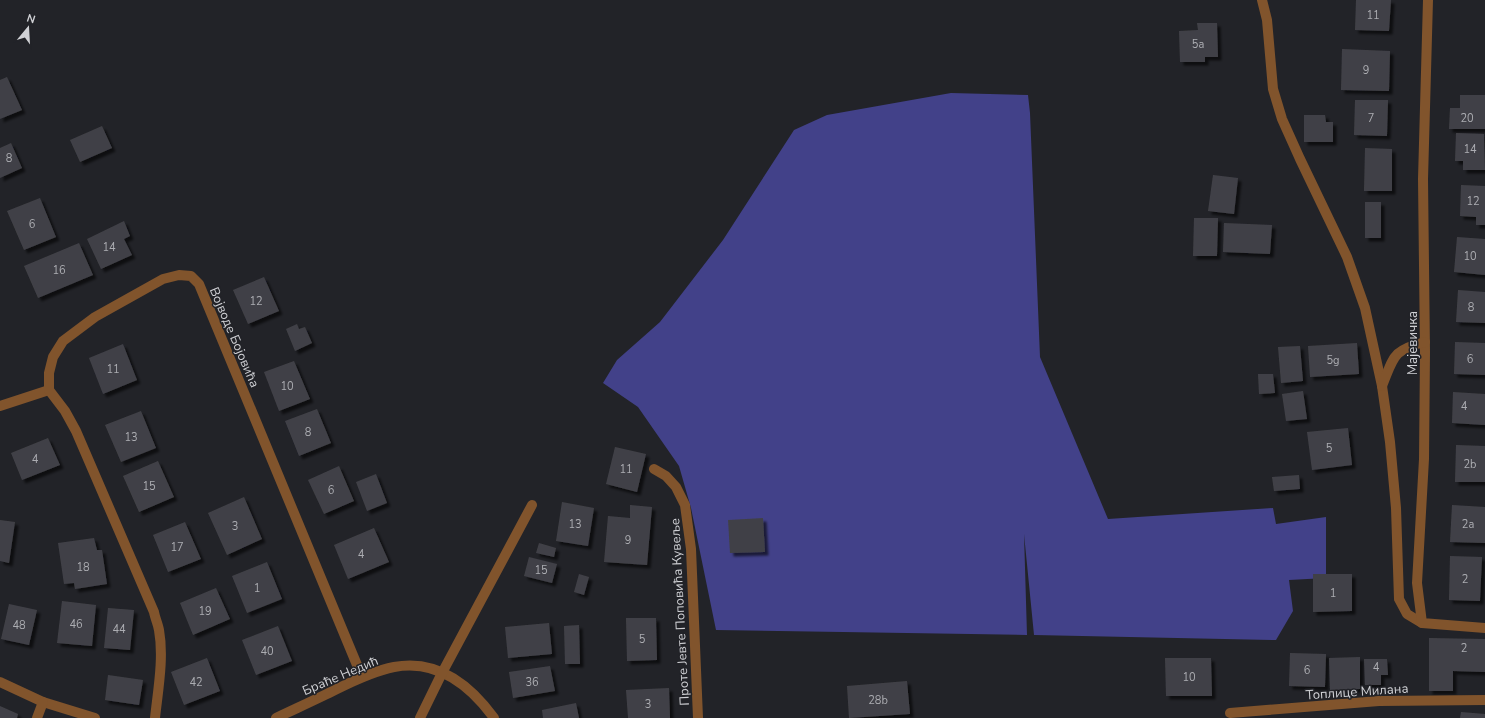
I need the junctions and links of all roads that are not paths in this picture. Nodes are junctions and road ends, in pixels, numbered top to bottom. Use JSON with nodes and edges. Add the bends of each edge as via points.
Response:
{"nodes":[{"id":1,"x":1262,"y":0,"type":"edge"},
{"id":2,"x":1428,"y":0,"type":"edge"},
{"id":3,"x":1425,"y":342,"type":"junction"},
{"id":4,"x":1382,"y":386,"type":"junction"},
{"id":5,"x":49,"y":390,"type":"junction"},
{"id":6,"x":0,"y":406,"type":"edge"},
{"id":7,"x":654,"y":469,"type":"dead end"},
{"id":8,"x":532,"y":505,"type":"dead end"},
{"id":9,"x":1422,"y":623,"type":"junction"},
{"id":10,"x":1485,"y":628,"type":"edge"},
{"id":11,"x":442,"y":673,"type":"junction"},
{"id":12,"x":362,"y":677,"type":"junction"},
{"id":13,"x":0,"y":682,"type":"edge"},
{"id":14,"x":1485,"y":700,"type":"edge"},
{"id":15,"x":43,"y":702,"type":"junction"},
{"id":16,"x":1230,"y":713,"type":"dead end"},
{"id":17,"x":37,"y":718,"type":"edge"},
{"id":18,"x":95,"y":718,"type":"edge"},
{"id":19,"x":155,"y":718,"type":"edge"},
{"id":20,"x":276,"y":718,"type":"edge"},
{"id":21,"x":420,"y":718,"type":"edge"},
{"id":22,"x":494,"y":718,"type":"edge"},
{"id":23,"x":698,"y":718,"type":"edge"}],
"edges":[{"from":1,"to":4,"type":"street","via":[[1267,20],[1273,89],[1282,118],[1347,257],[1365,308]]},
{"from":2,"to":3,"type":"street","name":"Мајевичка","via":[[1423,179]]},
{"from":3,"to":4,"type":"street","via":[[1397,353]]},
{"from":3,"to":9,"type":"street","name":"Мајевичка","via":[[1424,459],[1417,583]]},
{"from":4,"to":9,"type":"street","via":[[1396,508],[1399,599],[1407,614]]},
{"from":5,"to":6,"type":"street"},
{"from":5,"to":12,"type":"street","name":"Војводе Бојовића","via":[[49,372],[53,357],[63,341],[95,317],[163,279],[179,275],[191,276],[202,291]]},
{"from":5,"to":19,"type":"street","via":[[76,431],[154,612],[160,646],[160,677]]},
{"from":7,"to":23,"type":"street","name":"Проте Јевте Поповића Кувеље","via":[[666,476],[676,487],[685,505],[691,550]]},
{"from":8,"to":11,"type":"street"},
{"from":9,"to":10,"type":"street"},
{"from":11,"to":12,"type":"street","name":"Браће Недић","via":[[430,668],[406,666]]},
{"from":11,"to":21,"type":"street"},
{"from":11,"to":22,"type":"street","name":"Браће Недић","via":[[473,693]]},
{"from":12,"to":20,"type":"street","name":"Браће Недић"},
{"from":13,"to":15,"type":"street"},
{"from":14,"to":16,"type":"street","name":"Топлице Милана","via":[[1379,701]]},
{"from":15,"to":17,"type":"street"},
{"from":15,"to":18,"type":"street"}]}
